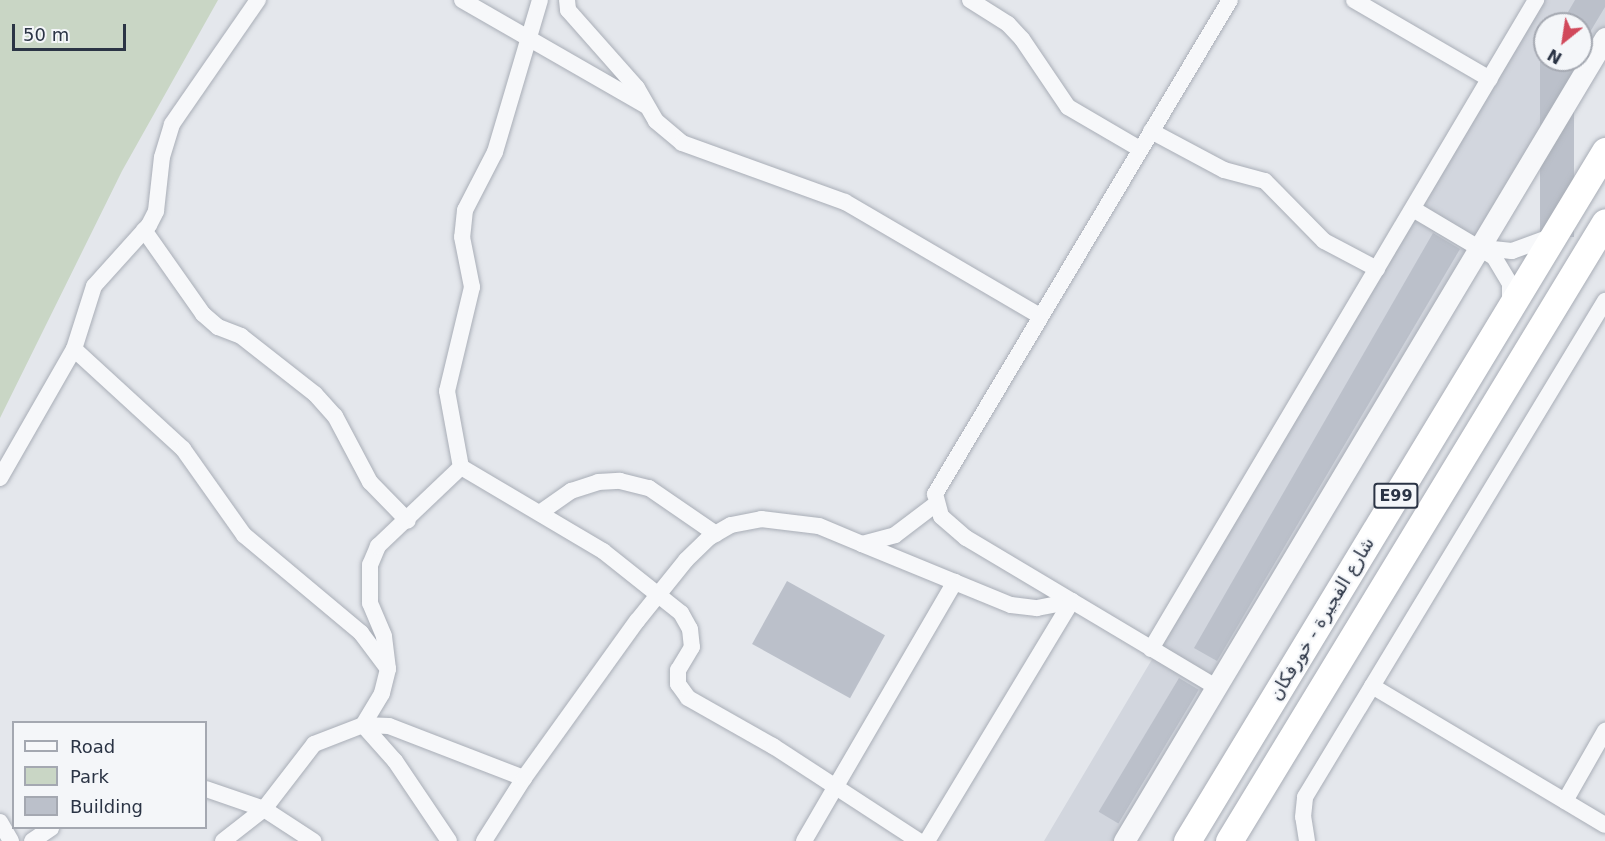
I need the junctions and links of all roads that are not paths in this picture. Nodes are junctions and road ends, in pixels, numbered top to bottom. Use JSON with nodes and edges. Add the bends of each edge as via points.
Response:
{"nodes":[{"id":1,"x":258,"y":0,"type":"edge"},
{"id":2,"x":462,"y":0,"type":"edge"},
{"id":3,"x":540,"y":0,"type":"edge"},
{"id":4,"x":567,"y":0,"type":"edge"},
{"id":5,"x":970,"y":0,"type":"edge"},
{"id":6,"x":1230,"y":0,"type":"edge"},
{"id":7,"x":1354,"y":0,"type":"edge"},
{"id":8,"x":1536,"y":0,"type":"edge"},
{"id":9,"x":527,"y":38,"type":"junction"},
{"id":10,"x":1605,"y":38,"type":"edge"},
{"id":11,"x":1490,"y":79,"type":"junction"},
{"id":12,"x":647,"y":106,"type":"junction"},
{"id":13,"x":1151,"y":131,"type":"junction"},
{"id":14,"x":1140,"y":149,"type":"junction"},
{"id":15,"x":1605,"y":151,"type":"edge"},
{"id":16,"x":1413,"y":209,"type":"junction"},
{"id":17,"x":1605,"y":222,"type":"edge"},
{"id":18,"x":144,"y":230,"type":"junction"},
{"id":19,"x":1555,"y":233,"type":"junction"},
{"id":20,"x":1479,"y":247,"type":"junction"},
{"id":21,"x":1377,"y":268,"type":"junction"},
{"id":22,"x":1602,"y":312,"type":"edge"},
{"id":23,"x":1506,"y":315,"type":"junction"},
{"id":24,"x":1040,"y":316,"type":"junction"},
{"id":25,"x":74,"y":349,"type":"junction"},
{"id":26,"x":461,"y":467,"type":"junction"},
{"id":27,"x":0,"y":478,"type":"edge"},
{"id":28,"x":936,"y":504,"type":"junction"},
{"id":29,"x":541,"y":512,"type":"junction"},
{"id":30,"x":408,"y":521,"type":"junction"},
{"id":31,"x":716,"y":534,"type":"junction"},
{"id":32,"x":862,"y":544,"type":"junction"},
{"id":33,"x":956,"y":582,"type":"junction"},
{"id":34,"x":659,"y":594,"type":"junction"},
{"id":35,"x":1072,"y":601,"type":"junction"},
{"id":36,"x":1152,"y":649,"type":"junction"},
{"id":37,"x":388,"y":669,"type":"junction"},
{"id":38,"x":1372,"y":686,"type":"junction"},
{"id":39,"x":1216,"y":687,"type":"junction"},
{"id":40,"x":363,"y":725,"type":"junction"},
{"id":41,"x":1605,"y":731,"type":"edge"},
{"id":42,"x":524,"y":778,"type":"junction"},
{"id":43,"x":207,"y":789,"type":"edge"},
{"id":44,"x":835,"y":789,"type":"junction"},
{"id":45,"x":1565,"y":801,"type":"junction"},
{"id":46,"x":264,"y":809,"type":"junction"},
{"id":47,"x":0,"y":822,"type":"edge"},
{"id":48,"x":1605,"y":825,"type":"edge"},
{"id":49,"x":50,"y":829,"type":"edge"},
{"id":50,"x":11,"y":841,"type":"edge"},
{"id":51,"x":32,"y":841,"type":"edge"},
{"id":52,"x":223,"y":841,"type":"edge"},
{"id":53,"x":313,"y":841,"type":"edge"},
{"id":54,"x":449,"y":841,"type":"edge"},
{"id":55,"x":484,"y":841,"type":"edge"},
{"id":56,"x":804,"y":841,"type":"edge"},
{"id":57,"x":919,"y":841,"type":"edge"},
{"id":58,"x":927,"y":841,"type":"edge"},
{"id":59,"x":1124,"y":841,"type":"edge"},
{"id":60,"x":1187,"y":841,"type":"edge"},
{"id":61,"x":1228,"y":841,"type":"edge"},
{"id":62,"x":1306,"y":841,"type":"edge"}],
"edges":[{"from":1,"to":18,"type":"street","via":[[172,124],[162,156],[156,211]]},
{"from":2,"to":9,"type":"street"},
{"from":3,"to":9,"type":"street"},
{"from":4,"to":12,"type":"street","via":[[568,10],[637,88]]},
{"from":5,"to":14,"type":"street","via":[[1008,24],[1022,39],[1068,107]]},
{"from":6,"to":13,"type":"street"},
{"from":7,"to":11,"type":"street"},
{"from":8,"to":11,"type":"street"},
{"from":9,"to":12,"type":"street"},
{"from":9,"to":26,"type":"street","via":[[495,152],[465,210],[462,237],[472,287],[447,392]]},
{"from":10,"to":20,"type":"street"},
{"from":11,"to":16,"type":"street"},
{"from":12,"to":24,"type":"street","via":[[662,127],[682,143],[846,202]]},
{"from":13,"to":14,"type":"street"},
{"from":13,"to":21,"type":"street","via":[[1224,170],[1265,181],[1324,241]]},
{"from":14,"to":24,"type":"street"},
{"from":15,"to":19,"type":"highway","name":"شارع الفجيرة - خورفكان","number":"E99"},
{"from":16,"to":20,"type":"street"},
{"from":16,"to":21,"type":"street"},
{"from":17,"to":61,"type":"highway","name":"شارع الفجيرة - خورفكان","number":"E99"},
{"from":18,"to":25,"type":"street","via":[[94,286]]},
{"from":18,"to":30,"type":"street","via":[[203,314],[218,327],[242,336],[315,394],[335,416],[370,482]]},
{"from":19,"to":20,"type":"street","via":[[1528,248],[1512,251]]},
{"from":19,"to":23,"type":"highway","name":"شارع الفجيرة - خورفكان","number":"E99"},
{"from":20,"to":23,"type":"street","via":[[1504,269],[1510,284]]},
{"from":20,"to":39,"type":"street"},
{"from":21,"to":36,"type":"street"},
{"from":22,"to":38,"type":"street"},
{"from":23,"to":60,"type":"highway","name":"شارع الفجيرة - خورفكان","number":"E99"},
{"from":24,"to":28,"type":"street","via":[[945,472],[934,494]]},
{"from":25,"to":27,"type":"street"},
{"from":25,"to":37,"type":"street","via":[[183,449],[244,535],[361,633]]},
{"from":26,"to":29,"type":"street"},
{"from":26,"to":30,"type":"street"},
{"from":28,"to":32,"type":"street","via":[[894,535]]},
{"from":28,"to":35,"type":"street","via":[[959,532]]},
{"from":29,"to":31,"type":"street","via":[[571,491],[598,482],[620,481],[649,488]]},
{"from":29,"to":34,"type":"street","via":[[603,551]]},
{"from":30,"to":37,"type":"street","via":[[378,546],[370,565],[370,603],[384,636]]},
{"from":31,"to":32,"type":"street","via":[[731,525],[761,519],[788,520],[819,526]]},
{"from":31,"to":34,"type":"street","via":[[687,560]]},
{"from":32,"to":33,"type":"street"},
{"from":33,"to":35,"type":"street","via":[[1011,605],[1037,608]]},
{"from":33,"to":44,"type":"street"},
{"from":34,"to":42,"type":"street"},
{"from":34,"to":44,"type":"street","via":[[681,613],[690,629],[692,647],[678,670],[678,684],[688,698],[774,746]]},
{"from":35,"to":36,"type":"street"},
{"from":35,"to":58,"type":"street"},
{"from":36,"to":39,"type":"street"},
{"from":37,"to":40,"type":"street","via":[[382,693]]},
{"from":38,"to":45,"type":"street"},
{"from":38,"to":62,"type":"street","via":[[1305,797],[1302,817]]},
{"from":39,"to":59,"type":"street"},
{"from":40,"to":42,"type":"street","via":[[389,726]]},
{"from":40,"to":46,"type":"street","via":[[314,744]]},
{"from":40,"to":54,"type":"street","via":[[395,761]]},
{"from":41,"to":45,"type":"street"},
{"from":42,"to":55,"type":"street"},
{"from":43,"to":46,"type":"street"},
{"from":44,"to":56,"type":"street"},
{"from":44,"to":57,"type":"street"},
{"from":45,"to":48,"type":"street"},
{"from":46,"to":52,"type":"street"},
{"from":46,"to":53,"type":"street"},
{"from":47,"to":50,"type":"street"},
{"from":49,"to":51,"type":"street"}]}
